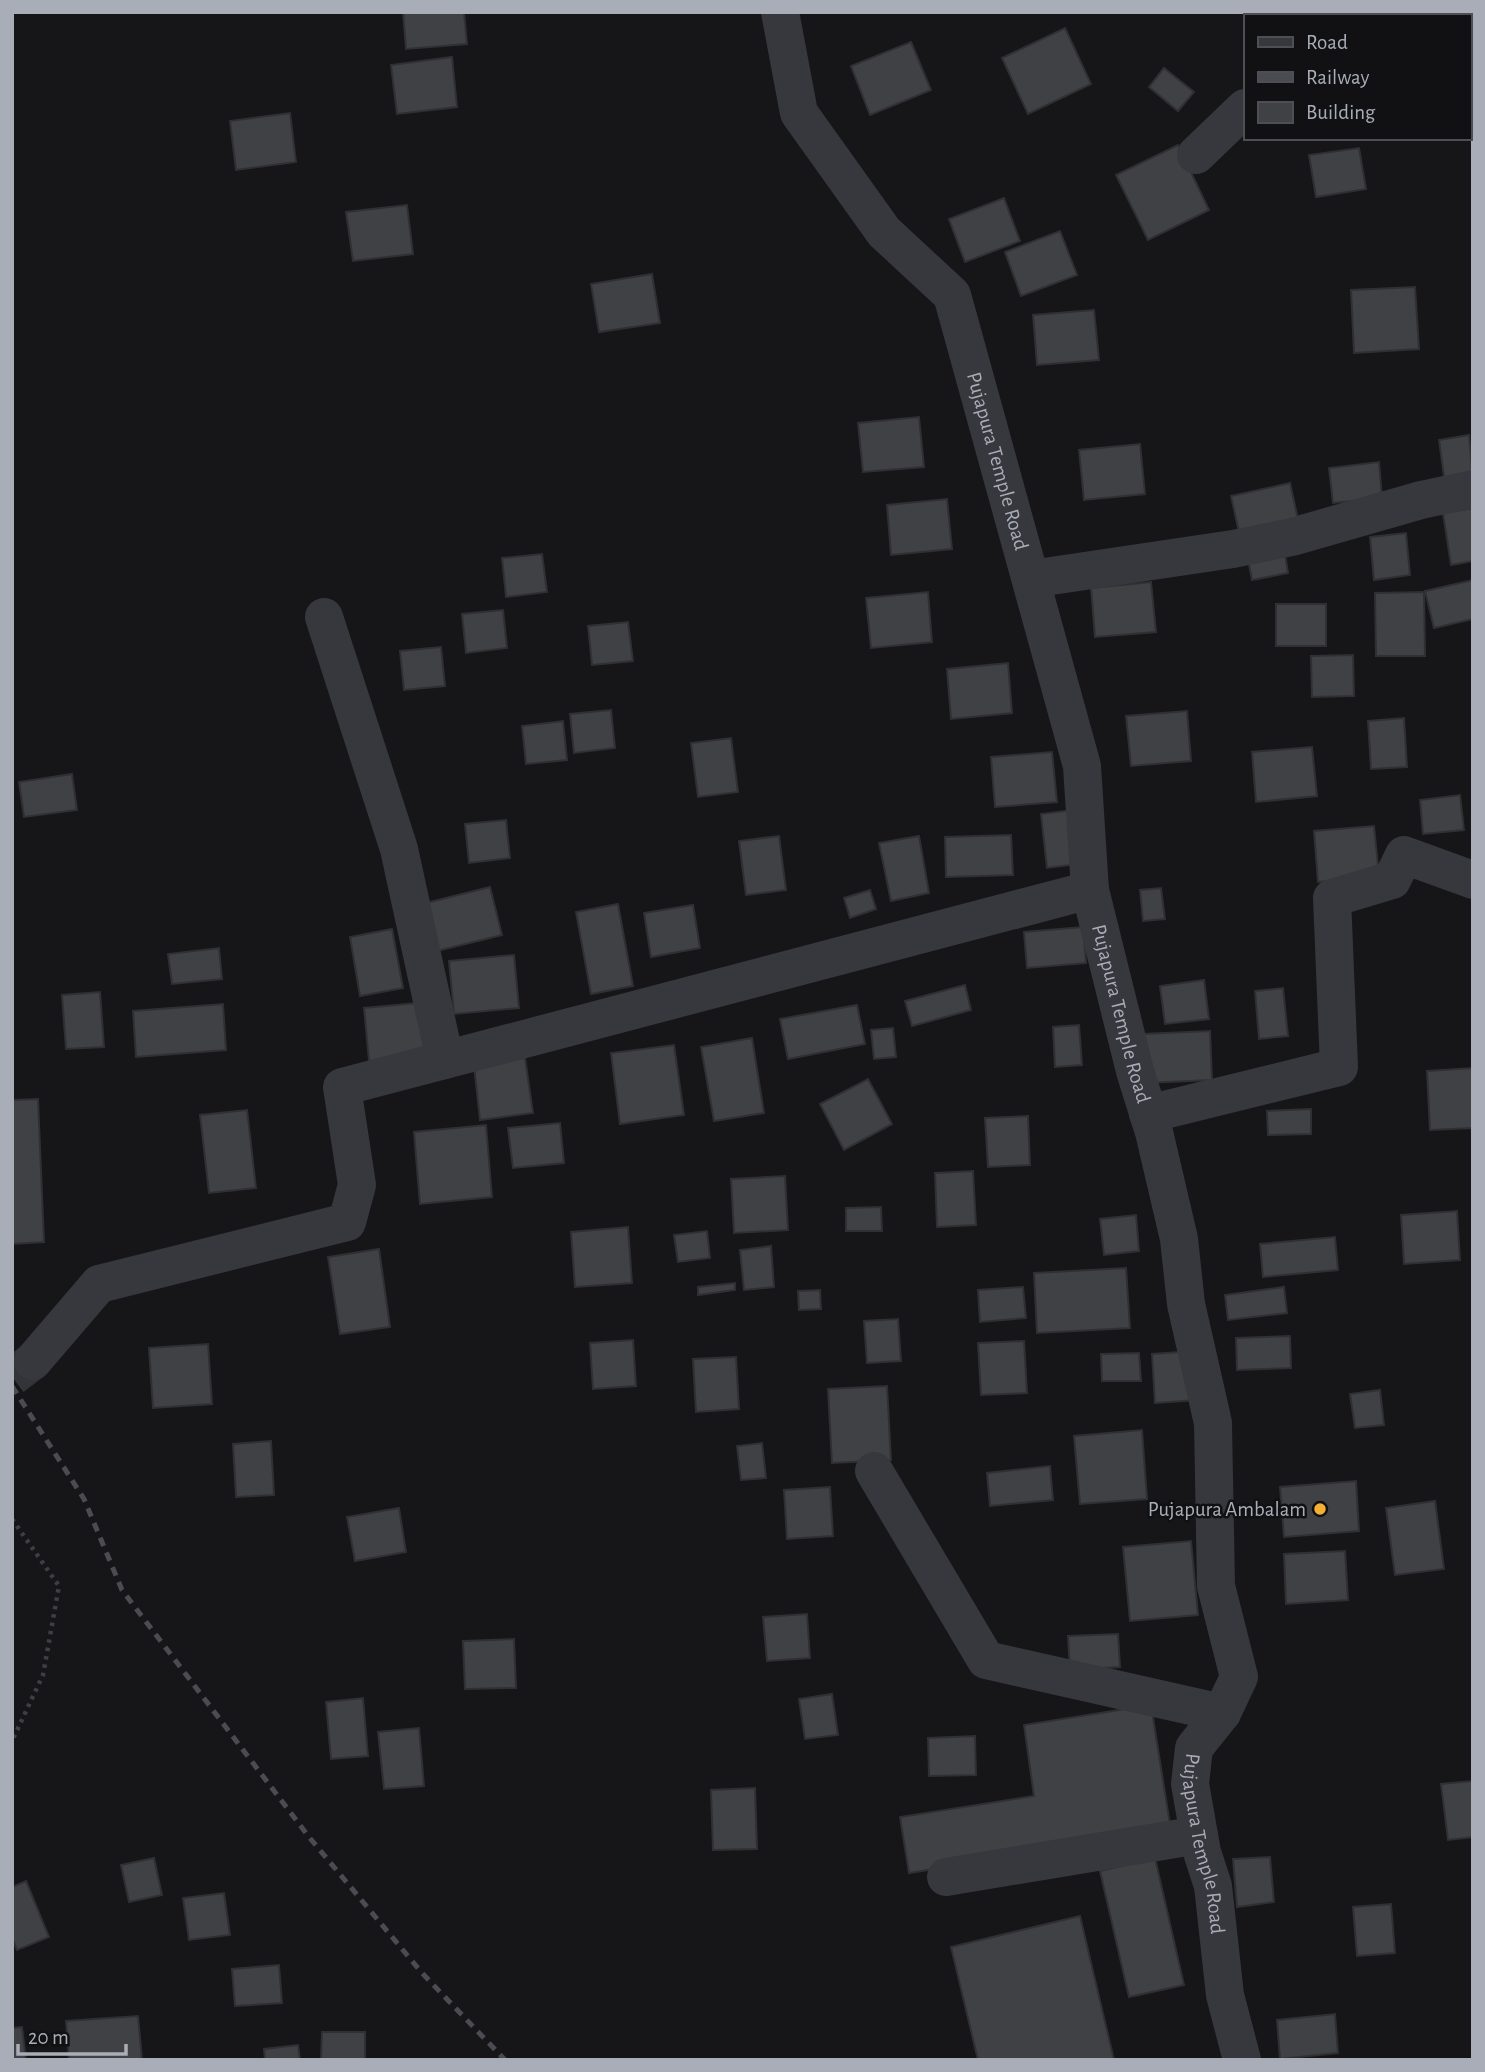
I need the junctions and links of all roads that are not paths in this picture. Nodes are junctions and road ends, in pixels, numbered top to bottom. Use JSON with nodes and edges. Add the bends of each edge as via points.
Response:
{"nodes":[{"id":1,"x":780,"y":12,"type":"edge"},
{"id":2,"x":1244,"y":109,"type":"edge"},
{"id":3,"x":1196,"y":155,"type":"dead end"},
{"id":4,"x":1473,"y":489,"type":"edge"},
{"id":5,"x":1031,"y":579,"type":"junction"},
{"id":6,"x":324,"y":617,"type":"dead end"},
{"id":7,"x":1473,"y":880,"type":"edge"},
{"id":8,"x":1090,"y":890,"type":"junction"},
{"id":9,"x":445,"y":1060,"type":"junction"},
{"id":10,"x":1148,"y":1114,"type":"junction"},
{"id":11,"x":33,"y":1361,"type":"tunnel mouth"},
{"id":12,"x":874,"y":1471,"type":"dead end"},
{"id":13,"x":1222,"y":1713,"type":"junction"},
{"id":14,"x":1199,"y":1835,"type":"junction"},
{"id":15,"x":946,"y":1877,"type":"dead end"},
{"id":16,"x":1242,"y":2060,"type":"edge"}],
"edges":[{"from":1,"to":5,"type":"street","name":"Pujapura Temple Road","via":[[799,113],[884,232],[952,295]]},
{"from":2,"to":3,"type":"street"},
{"from":4,"to":5,"type":"street","via":[[1292,537]]},
{"from":5,"to":8,"type":"street","name":"Pujapura Temple Road","via":[[1082,766]]},
{"from":6,"to":9,"type":"street","via":[[399,849]]},
{"from":7,"to":10,"type":"street","via":[[1404,855],[1392,880],[1332,898],[1339,1067]]},
{"from":8,"to":9,"type":"street"},
{"from":8,"to":10,"type":"street","name":"Pujapura Temple Road"},
{"from":9,"to":11,"type":"street","via":[[342,1087],[358,1185],[347,1222],[99,1284]]},
{"from":10,"to":13,"type":"street","name":"Pujapura Temple Road","via":[[1179,1239],[1186,1304],[1213,1423],[1216,1586],[1239,1677]]},
{"from":12,"to":13,"type":"street","via":[[986,1660]]},
{"from":13,"to":14,"type":"street","name":"Pujapura Temple Road","via":[[1194,1748],[1190,1784]]},
{"from":14,"to":15,"type":"street"},
{"from":14,"to":16,"type":"street","name":"Pujapura Temple Road","via":[[1213,1886],[1225,1995]]}]}
